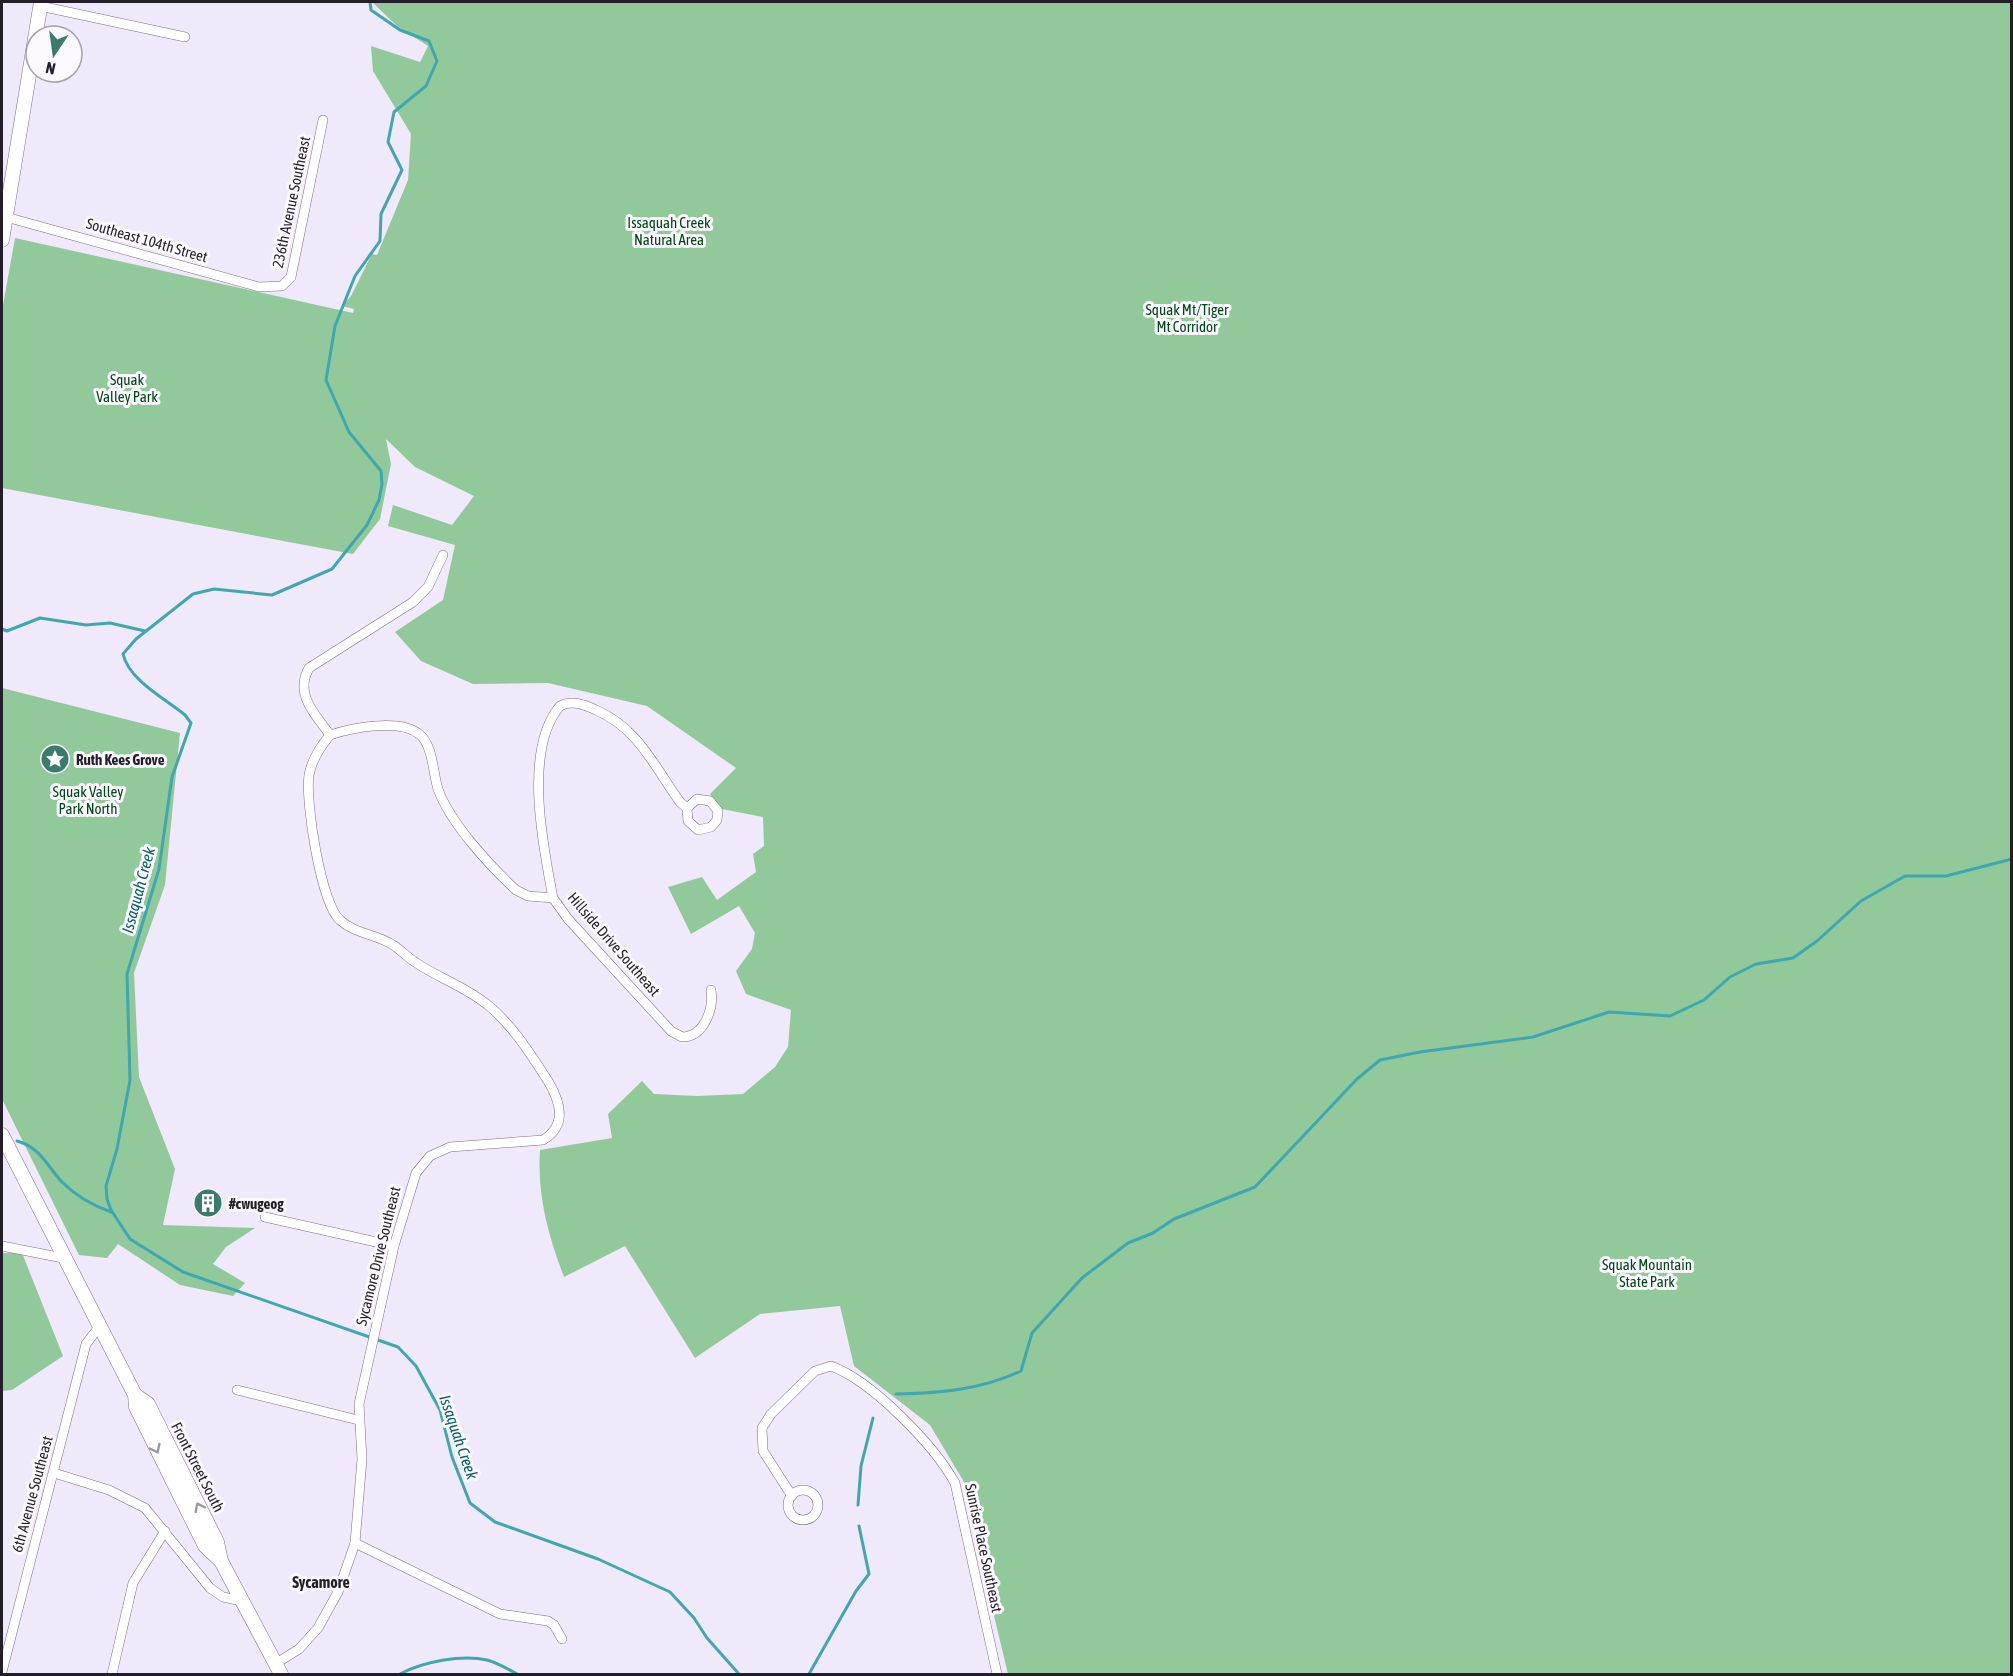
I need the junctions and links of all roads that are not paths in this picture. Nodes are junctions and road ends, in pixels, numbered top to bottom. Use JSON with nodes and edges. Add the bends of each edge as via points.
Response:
{"nodes":[{"id":1,"x":40,"y":4,"type":"edge"},
{"id":2,"x":185,"y":37,"type":"dead end"},
{"id":3,"x":323,"y":120,"type":"dead end"},
{"id":4,"x":6,"y":217,"type":"junction"},
{"id":5,"x":2,"y":240,"type":"edge"},
{"id":6,"x":282,"y":286,"type":"joint"},
{"id":7,"x":443,"y":555,"type":"dead end"},
{"id":8,"x":330,"y":735,"type":"junction"},
{"id":9,"x":687,"y":808,"type":"dead end"},
{"id":10,"x":553,"y":898,"type":"junction"},
{"id":11,"x":711,"y":990,"type":"dead end"},
{"id":12,"x":2,"y":1135,"type":"edge"},
{"id":13,"x":264,"y":1217,"type":"dead end"},
{"id":14,"x":2,"y":1246,"type":"edge"},
{"id":15,"x":394,"y":1246,"type":"junction"},
{"id":16,"x":63,"y":1258,"type":"junction"},
{"id":17,"x":99,"y":1327,"type":"junction"},
{"id":18,"x":237,"y":1390,"type":"dead end"},
{"id":19,"x":358,"y":1419,"type":"junction"},
{"id":20,"x":54,"y":1473,"type":"junction"},
{"id":21,"x":792,"y":1496,"type":"dead end"},
{"id":22,"x":165,"y":1531,"type":"junction"},
{"id":23,"x":355,"y":1543,"type":"junction"},
{"id":24,"x":242,"y":1601,"type":"junction"},
{"id":25,"x":562,"y":1639,"type":"dead end"},
{"id":26,"x":278,"y":1669,"type":"edge"},
{"id":27,"x":2,"y":1672,"type":"edge"},
{"id":28,"x":112,"y":1674,"type":"edge"},
{"id":29,"x":998,"y":1674,"type":"edge"}],
"edges":[{"from":1,"to":2,"type":"street"},
{"from":1,"to":4,"type":"main road"},
{"from":3,"to":6,"type":"street","name":"236th Avenue Southeast","via":[[291,277]]},
{"from":4,"to":5,"type":"main road"},
{"from":4,"to":6,"type":"street","name":"Southeast 104th Street","via":[[259,287]]},
{"from":7,"to":8,"type":"street","via":[[428,587],[413,602],[309,668],[302,683],[303,692]]},
{"from":8,"to":10,"type":"street","name":"Hillside Drive Southeast","via":[[374,727],[419,733],[441,796],[456,822],[516,890],[528,896]]},
{"from":8,"to":15,"type":"street","name":"Sycamore Drive Southeast","via":[[311,766],[309,797],[328,904],[353,929],[392,944],[414,962],[488,1005],[518,1036],[560,1106],[555,1131],[543,1140],[450,1147],[430,1156],[412,1182]]},
{"from":9,"to":10,"type":"street","via":[[646,749],[622,724],[585,705],[560,706],[546,727],[538,768]]},
{"from":10,"to":11,"type":"street","name":"Hillside Drive Southeast","via":[[676,1035],[689,1037],[703,1025],[711,1007]]},
{"from":12,"to":16,"type":"main road","name":"Front Street South"},
{"from":13,"to":15,"type":"street"},
{"from":14,"to":16,"type":"street"},
{"from":15,"to":19,"type":"street","name":"Sycamore Drive Southeast"},
{"from":16,"to":17,"type":"main road","name":"Front Street South"},
{"from":17,"to":20,"type":"street","name":"6th Avenue Southeast","via":[[86,1344]]},
{"from":17,"to":24,"type":"main road","name":"Front Street South","via":[[135,1395],[148,1404],[177,1476],[217,1542],[221,1561]]},
{"from":18,"to":19,"type":"street"},
{"from":19,"to":23,"type":"street","name":"Sycamore Drive Southeast","via":[[362,1459]]},
{"from":20,"to":22,"type":"street","via":[[135,1501]]},
{"from":20,"to":27,"type":"street","name":"6th Avenue Southeast"},
{"from":21,"to":29,"type":"street","name":"Sunrise Place Southeast","via":[[763,1451],[762,1428],[815,1371],[831,1366],[898,1413],[955,1483]]},
{"from":22,"to":24,"type":"street","via":[[210,1588],[223,1597]]},
{"from":22,"to":28,"type":"street","via":[[133,1583]]},
{"from":23,"to":25,"type":"street","via":[[500,1614],[548,1621]]},
{"from":23,"to":26,"type":"street","name":"Sycamore Drive Southeast","via":[[338,1592],[318,1628]]},
{"from":24,"to":26,"type":"main road","name":"Front Street South"}]}
